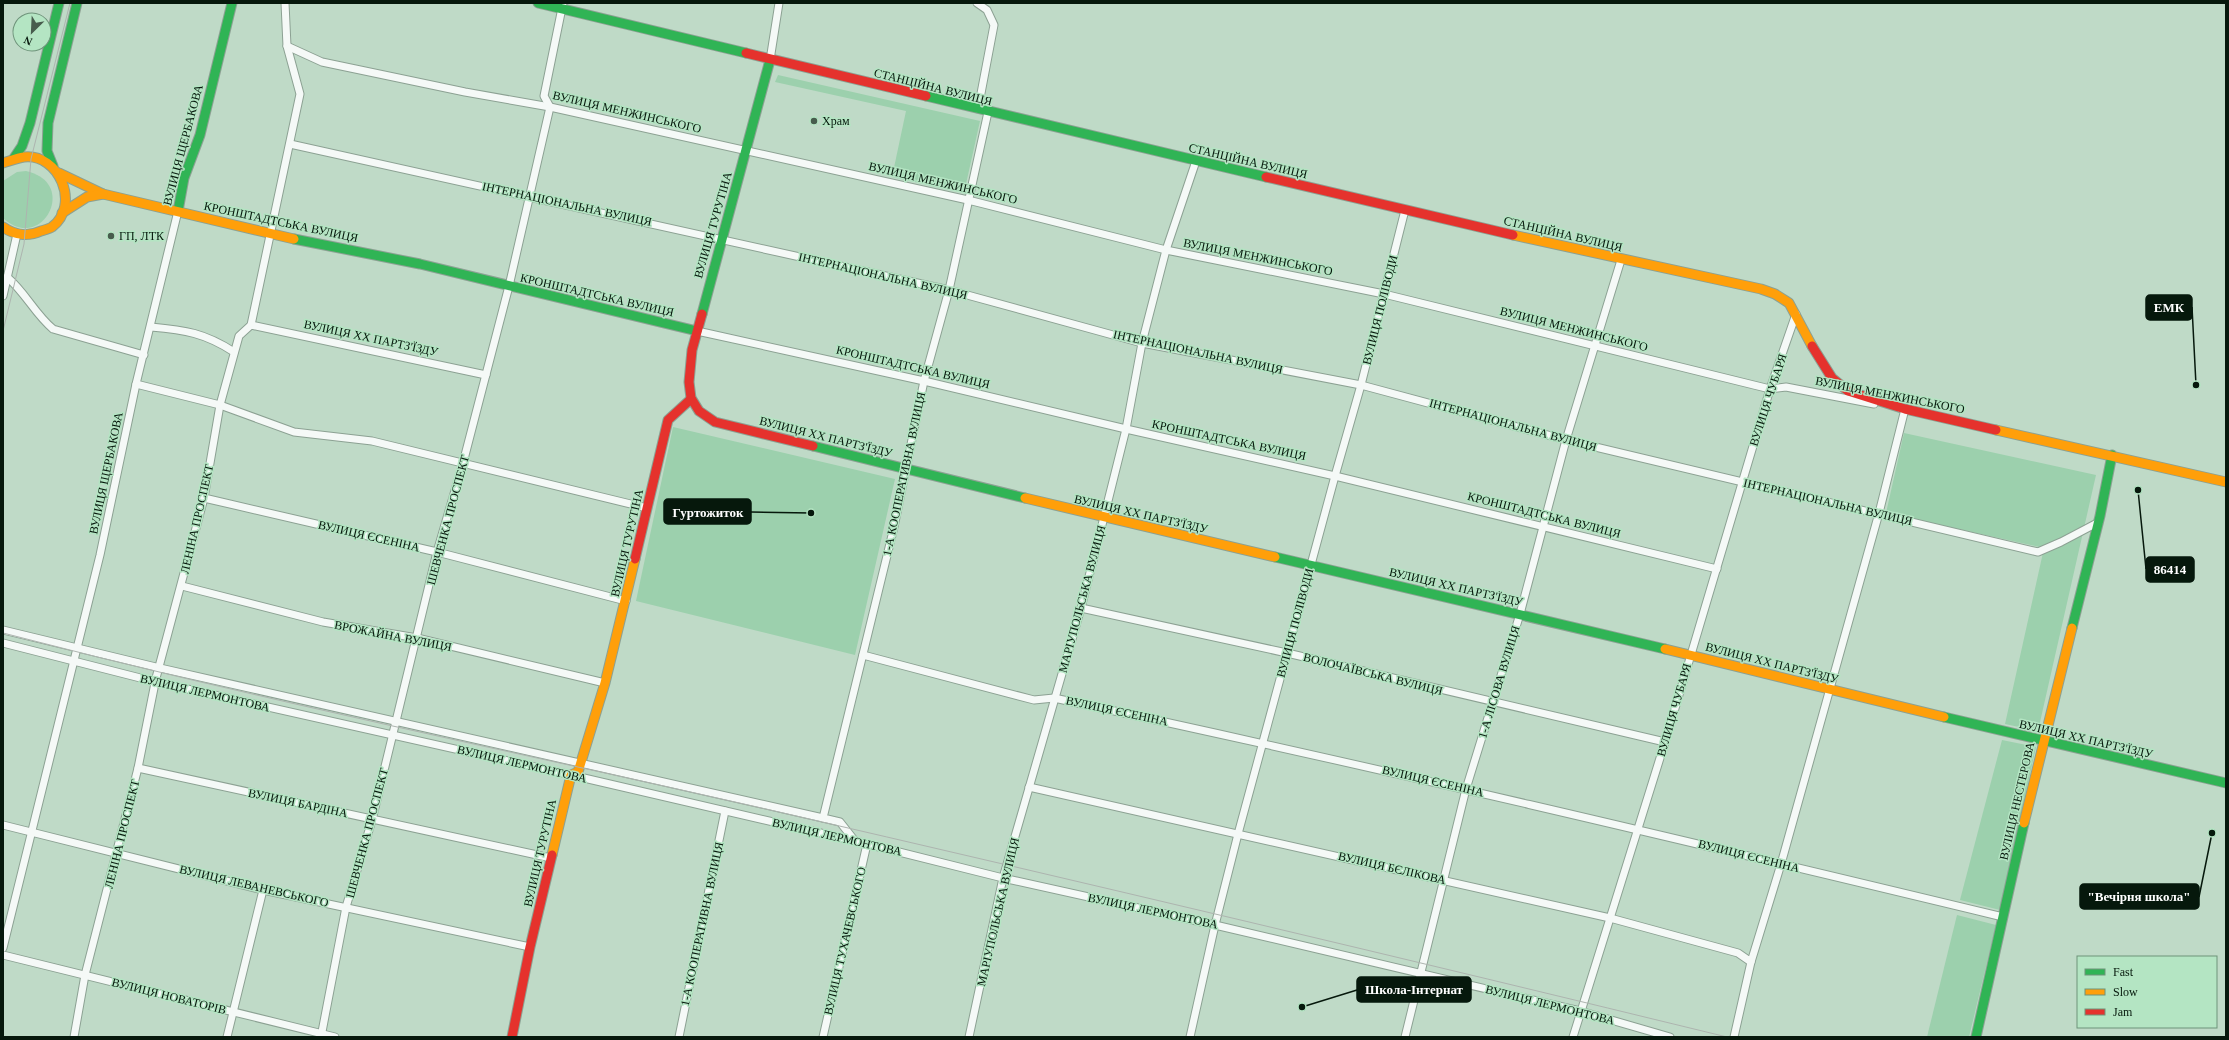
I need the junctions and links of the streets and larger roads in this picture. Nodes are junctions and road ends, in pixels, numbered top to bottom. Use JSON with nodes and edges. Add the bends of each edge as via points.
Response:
{"nodes":[{"id":1,"x":59,"y":3,"type":"edge"},
{"id":2,"x":77,"y":3,"type":"edge"},
{"id":3,"x":232,"y":3,"type":"edge"},
{"id":4,"x":285,"y":3,"type":"edge"},
{"id":5,"x":538,"y":3,"type":"edge"},
{"id":6,"x":779,"y":3,"type":"edge"},
{"id":7,"x":977,"y":3,"type":"edge"},
{"id":8,"x":563,"y":6,"type":"edge"},
{"id":9,"x":287,"y":46,"type":"junction"},
{"id":10,"x":770,"y":60,"type":"junction"},
{"id":11,"x":550,"y":107,"type":"junction"},
{"id":12,"x":978,"y":109,"type":"junction"},
{"id":13,"x":988,"y":112,"type":"junction"},
{"id":14,"x":290,"y":144,"type":"junction"},
{"id":15,"x":746,"y":151,"type":"junction"},
{"id":16,"x":14,"y":158,"type":"junction"},
{"id":17,"x":1196,"y":161,"type":"junction"},
{"id":18,"x":3,"y":163,"type":"edge"},
{"id":19,"x":53,"y":166,"type":"junction"},
{"id":20,"x":59,"y":173,"type":"junction"},
{"id":21,"x":103,"y":194,"type":"junction"},
{"id":22,"x":529,"y":196,"type":"junction"},
{"id":23,"x":968,"y":200,"type":"junction"},
{"id":24,"x":1405,"y":210,"type":"junction"},
{"id":25,"x":178,"y":212,"type":"junction"},
{"id":26,"x":62,"y":213,"type":"junction"},
{"id":27,"x":3,"y":227,"type":"edge"},
{"id":28,"x":17,"y":234,"type":"junction"},
{"id":29,"x":270,"y":234,"type":"junction"},
{"id":30,"x":721,"y":239,"type":"junction"},
{"id":31,"x":1166,"y":250,"type":"junction"},
{"id":32,"x":1621,"y":260,"type":"junction"},
{"id":33,"x":7,"y":277,"type":"junction"},
{"id":34,"x":509,"y":286,"type":"junction"},
{"id":35,"x":949,"y":290,"type":"junction"},
{"id":36,"x":1384,"y":294,"type":"junction"},
{"id":37,"x":3,"y":296,"type":"edge"},
{"id":38,"x":1796,"y":313,"type":"junction"},
{"id":39,"x":251,"y":325,"type":"junction"},
{"id":40,"x":151,"y":327,"type":"junction"},
{"id":41,"x":697,"y":331,"type":"junction"},
{"id":42,"x":1142,"y":342,"type":"junction"},
{"id":43,"x":1596,"y":347,"type":"junction"},
{"id":44,"x":234,"y":352,"type":"junction"},
{"id":45,"x":144,"y":355,"type":"junction"},
{"id":46,"x":486,"y":375,"type":"junction"},
{"id":47,"x":924,"y":381,"type":"junction"},
{"id":48,"x":136,"y":384,"type":"junction"},
{"id":49,"x":1362,"y":385,"type":"junction"},
{"id":50,"x":1770,"y":389,"type":"junction"},
{"id":51,"x":691,"y":399,"type":"junction"},
{"id":52,"x":220,"y":406,"type":"junction"},
{"id":53,"x":1905,"y":409,"type":"junction"},
{"id":54,"x":1126,"y":429,"type":"junction"},
{"id":55,"x":1566,"y":440,"type":"junction"},
{"id":56,"x":2112,"y":455,"type":"junction"},
{"id":57,"x":463,"y":463,"type":"junction"},
{"id":58,"x":905,"y":469,"type":"junction"},
{"id":59,"x":1335,"y":476,"type":"junction"},
{"id":60,"x":1742,"y":482,"type":"junction"},
{"id":61,"x":2226,"y":482,"type":"edge"},
{"id":62,"x":204,"y":498,"type":"junction"},
{"id":63,"x":647,"y":508,"type":"junction"},
{"id":64,"x":1879,"y":514,"type":"junction"},
{"id":65,"x":1104,"y":518,"type":"junction"},
{"id":66,"x":2099,"y":522,"type":"junction"},
{"id":67,"x":1542,"y":528,"type":"junction"},
{"id":68,"x":437,"y":552,"type":"junction"},
{"id":69,"x":1311,"y":566,"type":"junction"},
{"id":70,"x":1717,"y":569,"type":"junction"},
{"id":71,"x":182,"y":586,"type":"junction"},
{"id":72,"x":626,"y":601,"type":"junction"},
{"id":73,"x":1081,"y":608,"type":"junction"},
{"id":74,"x":1520,"y":614,"type":"junction"},
{"id":75,"x":3,"y":630,"type":"edge"},
{"id":76,"x":417,"y":638,"type":"junction"},
{"id":77,"x":3,"y":644,"type":"edge"},
{"id":78,"x":78,"y":647,"type":"junction"},
{"id":79,"x":1287,"y":653,"type":"junction"},
{"id":80,"x":863,"y":655,"type":"junction"},
{"id":81,"x":1690,"y":656,"type":"junction"},
{"id":82,"x":74,"y":662,"type":"junction"},
{"id":83,"x":160,"y":668,"type":"junction"},
{"id":84,"x":156,"y":682,"type":"junction"},
{"id":85,"x":605,"y":683,"type":"junction"},
{"id":86,"x":1829,"y":690,"type":"junction"},
{"id":87,"x":1054,"y":698,"type":"junction"},
{"id":88,"x":1492,"y":702,"type":"junction"},
{"id":89,"x":397,"y":721,"type":"junction"},
{"id":90,"x":393,"y":736,"type":"junction"},
{"id":91,"x":1263,"y":742,"type":"junction"},
{"id":92,"x":1665,"y":742,"type":"junction"},
{"id":93,"x":2044,"y":742,"type":"junction"},
{"id":94,"x":580,"y":763,"type":"junction"},
{"id":95,"x":138,"y":768,"type":"junction"},
{"id":96,"x":571,"y":775,"type":"junction"},
{"id":97,"x":2226,"y":783,"type":"edge"},
{"id":98,"x":1029,"y":788,"type":"junction"},
{"id":99,"x":1466,"y":789,"type":"junction"},
{"id":100,"x":725,"y":811,"type":"junction"},
{"id":101,"x":823,"y":818,"type":"junction"},
{"id":102,"x":372,"y":820,"type":"junction"},
{"id":103,"x":3,"y":825,"type":"edge"},
{"id":104,"x":1637,"y":829,"type":"junction"},
{"id":105,"x":30,"y":832,"type":"junction"},
{"id":106,"x":1238,"y":834,"type":"junction"},
{"id":107,"x":855,"y":841,"type":"junction"},
{"id":108,"x":867,"y":844,"type":"junction"},
{"id":109,"x":116,"y":854,"type":"junction"},
{"id":110,"x":551,"y":858,"type":"junction"},
{"id":111,"x":1781,"y":864,"type":"junction"},
{"id":112,"x":1003,"y":878,"type":"junction"},
{"id":113,"x":1444,"y":880,"type":"junction"},
{"id":114,"x":263,"y":890,"type":"junction"},
{"id":115,"x":346,"y":907,"type":"junction"},
{"id":116,"x":2003,"y":917,"type":"junction"},
{"id":117,"x":1610,"y":918,"type":"junction"},
{"id":118,"x":1215,"y":925,"type":"junction"},
{"id":119,"x":530,"y":947,"type":"junction"},
{"id":120,"x":3,"y":948,"type":"edge"},
{"id":121,"x":3,"y":955,"type":"edge"},
{"id":122,"x":1750,"y":962,"type":"junction"},
{"id":123,"x":86,"y":975,"type":"junction"},
{"id":124,"x":1421,"y":975,"type":"junction"},
{"id":125,"x":1580,"y":1011,"type":"junction"},
{"id":126,"x":233,"y":1012,"type":"junction"},
{"id":127,"x":322,"y":1035,"type":"edge"},
{"id":128,"x":74,"y":1037,"type":"edge"},
{"id":129,"x":227,"y":1037,"type":"edge"},
{"id":130,"x":335,"y":1037,"type":"edge"},
{"id":131,"x":512,"y":1037,"type":"edge"},
{"id":132,"x":679,"y":1037,"type":"edge"},
{"id":133,"x":823,"y":1037,"type":"edge"},
{"id":134,"x":969,"y":1037,"type":"edge"},
{"id":135,"x":1190,"y":1037,"type":"edge"},
{"id":136,"x":1405,"y":1037,"type":"edge"},
{"id":137,"x":1573,"y":1037,"type":"edge"},
{"id":138,"x":1670,"y":1037,"type":"edge"},
{"id":139,"x":1734,"y":1037,"type":"edge"},
{"id":140,"x":1976,"y":1037,"type":"edge"}],
"edges":[{"from":1,"to":16,"type":"street","via":[[30,123],[22,146]]},
{"from":2,"to":19,"type":"street","via":[[48,123],[47,151]]},
{"from":3,"to":25,"type":"street","name":"ВУЛИЦЯ ЩЕРБАКОВА","via":[[200,135],[184,178]]},
{"from":4,"to":9,"type":"street"},
{"from":5,"to":8,"type":"street","name":"СТАНЦІЙНА ВУЛИЦЯ"},
{"from":6,"to":10,"type":"street"},
{"from":7,"to":12,"type":"street","via":[[987,10],[994,25]]},
{"from":8,"to":10,"type":"street","name":"СТАНЦІЙНА ВУЛИЦЯ"},
{"from":8,"to":11,"type":"street","name":"ШЕВЧЕНКА ПРОСПЕКТ","via":[[544,96]]},
{"from":9,"to":11,"type":"street","name":"ВУЛИЦЯ МЕНЖИНСЬКОГО","via":[[322,62]]},
{"from":9,"to":14,"type":"street","via":[[300,94]]},
{"from":10,"to":12,"type":"street","name":"СТАНЦІЙНА ВУЛИЦЯ"},
{"from":10,"to":15,"type":"street","name":"ВУЛИЦЯ ТУРУТІНА"},
{"from":11,"to":15,"type":"street","name":"ВУЛИЦЯ МЕНЖИНСЬКОГО"},
{"from":11,"to":22,"type":"street","name":"ШЕВЧЕНКА ПРОСПЕКТ"},
{"from":12,"to":13,"type":"street","name":"СТАНЦІЙНА ВУЛИЦЯ"},
{"from":13,"to":17,"type":"street","name":"СТАНЦІЙНА ВУЛИЦЯ"},
{"from":13,"to":23,"type":"street","name":"1-А КООПЕРАТИВНА ВУЛИЦЯ"},
{"from":14,"to":22,"type":"street","name":"ІНТЕРНАЦІОНАЛЬНА ВУЛИЦЯ"},
{"from":14,"to":29,"type":"street"},
{"from":15,"to":23,"type":"street","name":"ВУЛИЦЯ МЕНЖИНСЬКОГО"},
{"from":15,"to":30,"type":"street","name":"ВУЛИЦЯ ТУРУТІНА"},
{"from":16,"to":18,"type":"street"},
{"from":16,"to":19,"type":"street","via":[[35,157]]},
{"from":17,"to":24,"type":"street","name":"СТАНЦІЙНА ВУЛИЦЯ"},
{"from":17,"to":31,"type":"street","name":"МАРІУПОЛЬСЬКА ВУЛИЦЯ"},
{"from":19,"to":20,"type":"street"},
{"from":20,"to":21,"type":"street","name":"КРОНШТАДТСЬКА ВУЛИЦЯ"},
{"from":20,"to":26,"type":"street","via":[[66,192]]},
{"from":21,"to":25,"type":"street","name":"КРОНШТАДТСЬКА ВУЛИЦЯ"},
{"from":21,"to":26,"type":"street","via":[[87,197]]},
{"from":22,"to":30,"type":"street","name":"ІНТЕРНАЦІОНАЛЬНА ВУЛИЦЯ"},
{"from":22,"to":34,"type":"street","name":"ШЕВЧЕНКА ПРОСПЕКТ"},
{"from":23,"to":31,"type":"street","name":"ВУЛИЦЯ МЕНЖИНСЬКОГО"},
{"from":23,"to":35,"type":"street","name":"1-А КООПЕРАТИВНА ВУЛИЦЯ"},
{"from":24,"to":32,"type":"street","name":"СТАНЦІЙНА ВУЛИЦЯ"},
{"from":24,"to":36,"type":"street","name":"ВУЛИЦЯ ПОЛІВОДИ"},
{"from":25,"to":29,"type":"street","name":"КРОНШТАДТСЬКА ВУЛИЦЯ"},
{"from":25,"to":40,"type":"street","name":"ВУЛИЦЯ ЩЕРБАКОВА"},
{"from":26,"to":28,"type":"street","via":[[57,222],[39,233],[28,236]]},
{"from":27,"to":28,"type":"street"},
{"from":28,"to":33,"type":"street"},
{"from":29,"to":34,"type":"street","name":"КРОНШТАДТСЬКА ВУЛИЦЯ","via":[[420,264]]},
{"from":29,"to":39,"type":"street"},
{"from":30,"to":35,"type":"street","name":"ІНТЕРНАЦІОНАЛЬНА ВУЛИЦЯ"},
{"from":30,"to":41,"type":"street","name":"ВУЛИЦЯ ТУРУТІНА"},
{"from":31,"to":36,"type":"street","name":"ВУЛИЦЯ МЕНЖИНСЬКОГО"},
{"from":31,"to":42,"type":"street","name":"МАРІУПОЛЬСЬКА ВУЛИЦЯ"},
{"from":32,"to":38,"type":"street","name":"СТАНЦІЙНА ВУЛИЦЯ","via":[[1775,294],[1789,303]]},
{"from":32,"to":43,"type":"street","name":"1-А ЛІСОВА ВУЛИЦЯ"},
{"from":33,"to":37,"type":"street"},
{"from":33,"to":45,"type":"street","via":[[18,287],[41,319],[53,329]]},
{"from":34,"to":41,"type":"street","name":"КРОНШТАДТСЬКА ВУЛИЦЯ"},
{"from":34,"to":46,"type":"street","name":"ШЕВЧЕНКА ПРОСПЕКТ"},
{"from":35,"to":42,"type":"street","name":"ІНТЕРНАЦІОНАЛЬНА ВУЛИЦЯ"},
{"from":35,"to":47,"type":"street","name":"1-А КООПЕРАТИВНА ВУЛИЦЯ"},
{"from":36,"to":43,"type":"street","name":"ВУЛИЦЯ МЕНЖИНСЬКОГО"},
{"from":36,"to":49,"type":"street","name":"ВУЛИЦЯ ПОЛІВОДИ"},
{"from":38,"to":50,"type":"street","name":"ВУЛИЦЯ ЧУБАРЯ"},
{"from":38,"to":53,"type":"street","name":"СТАНЦІЙНА ВУЛИЦЯ","via":[[1819,360],[1832,378],[1848,391]]},
{"from":39,"to":44,"type":"street","name":"ЛЕНІНА ПРОСПЕКТ","via":[[239,336]]},
{"from":39,"to":46,"type":"street","name":"ВУЛИЦЯ XX ПАРТЗ'ЇЗДУ"},
{"from":40,"to":44,"type":"street","via":[[188,331],[215,340]]},
{"from":40,"to":45,"type":"street","name":"ВУЛИЦЯ ЩЕРБАКОВА"},
{"from":41,"to":47,"type":"street","name":"КРОНШТАДТСЬКА ВУЛИЦЯ"},
{"from":41,"to":51,"type":"street","name":"ВУЛИЦЯ ТУРУТІНА","via":[[688,383]]},
{"from":42,"to":49,"type":"street","name":"ІНТЕРНАЦІОНАЛЬНА ВУЛИЦЯ"},
{"from":42,"to":54,"type":"street","name":"МАРІУПОЛЬСЬКА ВУЛИЦЯ"},
{"from":43,"to":50,"type":"street","name":"ВУЛИЦЯ МЕНЖИНСЬКОГО"},
{"from":43,"to":55,"type":"street","name":"1-А ЛІСОВА ВУЛИЦЯ"},
{"from":44,"to":52,"type":"street","name":"ЛЕНІНА ПРОСПЕКТ"},
{"from":45,"to":48,"type":"street","name":"ВУЛИЦЯ ЩЕРБАКОВА"},
{"from":46,"to":57,"type":"street","name":"ШЕВЧЕНКА ПРОСПЕКТ"},
{"from":47,"to":54,"type":"street","name":"КРОНШТАДТСЬКА ВУЛИЦЯ"},
{"from":47,"to":58,"type":"street","name":"1-А КООПЕРАТИВНА ВУЛИЦЯ"},
{"from":48,"to":52,"type":"street"},
{"from":48,"to":78,"type":"street","name":"ВУЛИЦЯ ЩЕРБАКОВА","via":[[120,468]]},
{"from":49,"to":55,"type":"street","name":"ІНТЕРНАЦІОНАЛЬНА ВУЛИЦЯ"},
{"from":49,"to":59,"type":"street","name":"ВУЛИЦЯ ПОЛІВОДИ"},
{"from":50,"to":53,"type":"street","name":"ВУЛИЦЯ МЕНЖИНСЬКОГО","via":[[1786,387]]},
{"from":50,"to":60,"type":"street","name":"ВУЛИЦЯ ЧУБАРЯ"},
{"from":51,"to":58,"type":"street","name":"ВУЛИЦЯ XX ПАРТЗ'ЇЗДУ","via":[[699,411],[715,422]]},
{"from":51,"to":63,"type":"street","name":"ВУЛИЦЯ ТУРУТІНА","via":[[668,420]]},
{"from":52,"to":57,"type":"street","via":[[294,432],[372,441]]},
{"from":52,"to":62,"type":"street","name":"ЛЕНІНА ПРОСПЕКТ"},
{"from":53,"to":56,"type":"street","name":"ВУЛИЦЯ МЕНЖИНСЬКОГО"},
{"from":53,"to":64,"type":"street"},
{"from":54,"to":59,"type":"street","name":"КРОНШТАДТСЬКА ВУЛИЦЯ"},
{"from":54,"to":65,"type":"street","name":"МАРІУПОЛЬСЬКА ВУЛИЦЯ"},
{"from":55,"to":60,"type":"street","name":"ІНТЕРНАЦІОНАЛЬНА ВУЛИЦЯ"},
{"from":55,"to":67,"type":"street","name":"1-А ЛІСОВА ВУЛИЦЯ"},
{"from":56,"to":61,"type":"street","name":"ВУЛИЦЯ МЕНЖИНСЬКОГО"},
{"from":56,"to":66,"type":"street","name":"ВУЛИЦЯ НЕСТЕРОВА"},
{"from":57,"to":63,"type":"street"},
{"from":57,"to":68,"type":"street","name":"ШЕВЧЕНКА ПРОСПЕКТ"},
{"from":58,"to":65,"type":"street","name":"ВУЛИЦЯ XX ПАРТЗ'ЇЗДУ"},
{"from":58,"to":80,"type":"street","name":"1-А КООПЕРАТИВНА ВУЛИЦЯ","via":[[894,527]]},
{"from":59,"to":67,"type":"street","name":"КРОНШТАДТСЬКА ВУЛИЦЯ"},
{"from":59,"to":69,"type":"street","name":"ВУЛИЦЯ ПОЛІВОДИ"},
{"from":60,"to":64,"type":"street","name":"ІНТЕРНАЦІОНАЛЬНА ВУЛИЦЯ"},
{"from":60,"to":70,"type":"street","name":"ВУЛИЦЯ ЧУБАРЯ"},
{"from":62,"to":68,"type":"street","name":"ВУЛИЦЯ ЄСЕНІНА"},
{"from":62,"to":71,"type":"street","name":"ЛЕНІНА ПРОСПЕКТ"},
{"from":63,"to":72,"type":"street","name":"ВУЛИЦЯ ТУРУТІНА"},
{"from":64,"to":66,"type":"street","name":"ІНТЕРНАЦІОНАЛЬНА ВУЛИЦЯ","via":[[2038,552]]},
{"from":64,"to":86,"type":"street"},
{"from":65,"to":69,"type":"street","name":"ВУЛИЦЯ XX ПАРТЗ'ЇЗДУ"},
{"from":65,"to":73,"type":"street","name":"МАРІУПОЛЬСЬКА ВУЛИЦЯ"},
{"from":66,"to":93,"type":"street","name":"ВУЛИЦЯ НЕСТЕРОВА"},
{"from":67,"to":70,"type":"street","name":"КРОНШТАДТСЬКА ВУЛИЦЯ"},
{"from":67,"to":74,"type":"street","name":"1-А ЛІСОВА ВУЛИЦЯ"},
{"from":68,"to":72,"type":"street","name":"ВУЛИЦЯ ЄСЕНІНА"},
{"from":68,"to":76,"type":"street","name":"ШЕВЧЕНКА ПРОСПЕКТ"},
{"from":69,"to":74,"type":"street","name":"ВУЛИЦЯ XX ПАРТЗ'ЇЗДУ"},
{"from":69,"to":79,"type":"street","name":"ВУЛИЦЯ ПОЛІВОДИ"},
{"from":70,"to":81,"type":"street","name":"ВУЛИЦЯ ЧУБАРЯ"},
{"from":71,"to":76,"type":"street","name":"ВРОЖАЙНА ВУЛИЦЯ","via":[[323,622]]},
{"from":71,"to":83,"type":"street","name":"ЛЕНІНА ПРОСПЕКТ"},
{"from":72,"to":85,"type":"street","name":"ВУЛИЦЯ ТУРУТІНА"},
{"from":73,"to":79,"type":"street","name":"ВОЛОЧАЇВСЬКА ВУЛИЦЯ"},
{"from":73,"to":87,"type":"street","name":"МАРІУПОЛЬСЬКА ВУЛИЦЯ"},
{"from":74,"to":81,"type":"street","name":"ВУЛИЦЯ XX ПАРТЗ'ЇЗДУ"},
{"from":74,"to":88,"type":"street","name":"1-А ЛІСОВА ВУЛИЦЯ"},
{"from":75,"to":78,"type":"street","name":"ВУЛИЦЯ ЛЕРМОНТОВА"},
{"from":76,"to":85,"type":"street","name":"ВРОЖАЙНА ВУЛИЦЯ"},
{"from":76,"to":89,"type":"street","name":"ШЕВЧЕНКА ПРОСПЕКТ"},
{"from":77,"to":82,"type":"street","name":"ВУЛИЦЯ ЛЕРМОНТОВА"},
{"from":78,"to":82,"type":"street","name":"ВУЛИЦЯ ЩЕРБАКОВА"},
{"from":78,"to":83,"type":"street","name":"ВУЛИЦЯ ЛЕРМОНТОВА"},
{"from":79,"to":88,"type":"street","name":"ВОЛОЧАЇВСЬКА ВУЛИЦЯ"},
{"from":79,"to":91,"type":"street","name":"ВУЛИЦЯ ПОЛІВОДИ"},
{"from":80,"to":87,"type":"street","name":"ВУЛИЦЯ ЄСЕНІНА","via":[[1034,700]]},
{"from":80,"to":101,"type":"street","name":"1-А КООПЕРАТИВНА ВУЛИЦЯ"},
{"from":81,"to":86,"type":"street","name":"ВУЛИЦЯ XX ПАРТЗ'ЇЗДУ"},
{"from":81,"to":92,"type":"street","name":"ВУЛИЦЯ ЧУБАРЯ"},
{"from":82,"to":84,"type":"street","name":"ВУЛИЦЯ ЛЕРМОНТОВА"},
{"from":82,"to":105,"type":"street","name":"ВУЛИЦЯ ЩЕРБАКОВА"},
{"from":83,"to":84,"type":"street","name":"ЛЕНІНА ПРОСПЕКТ"},
{"from":83,"to":89,"type":"street","name":"ВУЛИЦЯ ЛЕРМОНТОВА"},
{"from":84,"to":90,"type":"street","name":"ВУЛИЦЯ ЛЕРМОНТОВА"},
{"from":84,"to":95,"type":"street","name":"ЛЕНІНА ПРОСПЕКТ"},
{"from":85,"to":94,"type":"street","name":"ВУЛИЦЯ ТУРУТІНА"},
{"from":86,"to":93,"type":"street","name":"ВУЛИЦЯ XX ПАРТЗ'ЇЗДУ"},
{"from":86,"to":111,"type":"street"},
{"from":87,"to":91,"type":"street","name":"ВУЛИЦЯ ЄСЕНІНА"},
{"from":87,"to":98,"type":"street","name":"МАРІУПОЛЬСЬКА ВУЛИЦЯ"},
{"from":88,"to":92,"type":"street","name":"ВОЛОЧАЇВСЬКА ВУЛИЦЯ"},
{"from":88,"to":99,"type":"street","name":"1-А ЛІСОВА ВУЛИЦЯ"},
{"from":89,"to":90,"type":"street","name":"ШЕВЧЕНКА ПРОСПЕКТ"},
{"from":89,"to":94,"type":"street","name":"ВУЛИЦЯ ЛЕРМОНТОВА"},
{"from":90,"to":96,"type":"street","name":"ВУЛИЦЯ ЛЕРМОНТОВА"},
{"from":90,"to":102,"type":"street","name":"ШЕВЧЕНКА ПРОСПЕКТ"},
{"from":91,"to":99,"type":"street","name":"ВУЛИЦЯ ЄСЕНІНА"},
{"from":91,"to":106,"type":"street","name":"ВУЛИЦЯ ПОЛІВОДИ"},
{"from":92,"to":104,"type":"street","name":"ВУЛИЦЯ ЧУБАРЯ"},
{"from":93,"to":97,"type":"street","name":"ВУЛИЦЯ XX ПАРТЗ'ЇЗДУ"},
{"from":93,"to":116,"type":"street","name":"ВУЛИЦЯ НЕСТЕРОВА"},
{"from":94,"to":96,"type":"street","name":"ВУЛИЦЯ ТУРУТІНА","via":[[578,772]]},
{"from":94,"to":101,"type":"street","name":"ВУЛИЦЯ ЛЕРМОНТОВА"},
{"from":95,"to":102,"type":"street","name":"ВУЛИЦЯ БАРДІНА"},
{"from":95,"to":109,"type":"street","name":"ЛЕНІНА ПРОСПЕКТ"},
{"from":96,"to":100,"type":"street","name":"ВУЛИЦЯ ЛЕРМОНТОВА"},
{"from":96,"to":110,"type":"street","name":"ВУЛИЦЯ ТУРУТІНА"},
{"from":98,"to":106,"type":"street","name":"ВУЛИЦЯ БЄЛІКОВА"},
{"from":98,"to":112,"type":"street","name":"МАРІУПОЛЬСЬКА ВУЛИЦЯ"},
{"from":99,"to":104,"type":"street","name":"ВУЛИЦЯ ЄСЕНІНА"},
{"from":99,"to":113,"type":"street","name":"1-А ЛІСОВА ВУЛИЦЯ"},
{"from":100,"to":107,"type":"street","name":"ВУЛИЦЯ ЛЕРМОНТОВА"},
{"from":100,"to":132,"type":"street","name":"1-А КООПЕРАТИВНА ВУЛИЦЯ"},
{"from":101,"to":107,"type":"street","via":[[840,822]]},
{"from":102,"to":110,"type":"street","name":"ВУЛИЦЯ БАРДІНА"},
{"from":102,"to":115,"type":"street","name":"ШЕВЧЕНКА ПРОСПЕКТ"},
{"from":103,"to":105,"type":"street","name":"ВУЛИЦЯ ЛЕВАНЕВСЬКОГО"},
{"from":104,"to":111,"type":"street","name":"ВУЛИЦЯ ЄСЕНІНА"},
{"from":104,"to":117,"type":"street","name":"ВУЛИЦЯ ЧУБАРЯ"},
{"from":105,"to":109,"type":"street","name":"ВУЛИЦЯ ЛЕВАНЕВСЬКОГО"},
{"from":105,"to":120,"type":"street","name":"ВУЛИЦЯ ЩЕРБАКОВА"},
{"from":106,"to":113,"type":"street","name":"ВУЛИЦЯ БЄЛІКОВА"},
{"from":106,"to":118,"type":"street","name":"ВУЛИЦЯ ПОЛІВОДИ"},
{"from":107,"to":108,"type":"street","name":"ВУЛИЦЯ ЛЕРМОНТОВА"},
{"from":108,"to":112,"type":"street","name":"ВУЛИЦЯ ЛЕРМОНТОВА"},
{"from":108,"to":133,"type":"street","name":"ВУЛИЦЯ ТУХАЧЕВСЬКОГО"},
{"from":109,"to":114,"type":"street","name":"ВУЛИЦЯ ЛЕВАНЕВСЬКОГО"},
{"from":109,"to":123,"type":"street","name":"ЛЕНІНА ПРОСПЕКТ"},
{"from":110,"to":119,"type":"street","name":"ВУЛИЦЯ ТУРУТІНА"},
{"from":111,"to":116,"type":"street","name":"ВУЛИЦЯ ЄСЕНІНА"},
{"from":111,"to":122,"type":"street"},
{"from":112,"to":118,"type":"street","name":"ВУЛИЦЯ ЛЕРМОНТОВА"},
{"from":112,"to":134,"type":"street","name":"МАРІУПОЛЬСЬКА ВУЛИЦЯ"},
{"from":113,"to":117,"type":"street","name":"ВУЛИЦЯ БЄЛІКОВА"},
{"from":113,"to":124,"type":"street","name":"1-А ЛІСОВА ВУЛИЦЯ"},
{"from":114,"to":115,"type":"street","name":"ВУЛИЦЯ ЛЕВАНЕВСЬКОГО"},
{"from":114,"to":126,"type":"street"},
{"from":115,"to":119,"type":"street","name":"ВУЛИЦЯ ЛЕВАНЕВСЬКОГО"},
{"from":115,"to":127,"type":"street","name":"ШЕВЧЕНКА ПРОСПЕКТ"},
{"from":116,"to":140,"type":"street","name":"ВУЛИЦЯ НЕСТЕРОВА"},
{"from":117,"to":122,"type":"street","name":"ВУЛИЦЯ БЄЛІКОВА","via":[[1738,954]]},
{"from":117,"to":125,"type":"street","name":"ВУЛИЦЯ ЧУБАРЯ"},
{"from":118,"to":124,"type":"street","name":"ВУЛИЦЯ ЛЕРМОНТОВА"},
{"from":118,"to":135,"type":"street","name":"ВУЛИЦЯ ПОЛІВОДИ"},
{"from":119,"to":131,"type":"street","name":"ВУЛИЦЯ ТУРУТІНА"},
{"from":121,"to":123,"type":"street","name":"ВУЛИЦЯ НОВАТОРІВ"},
{"from":122,"to":139,"type":"street"},
{"from":123,"to":126,"type":"street","name":"ВУЛИЦЯ НОВАТОРІВ"},
{"from":123,"to":128,"type":"street","name":"ЛЕНІНА ПРОСПЕКТ"},
{"from":124,"to":125,"type":"street","name":"ВУЛИЦЯ ЛЕРМОНТОВА"},
{"from":124,"to":136,"type":"street","name":"1-А ЛІСОВА ВУЛИЦЯ"},
{"from":125,"to":137,"type":"street","name":"ВУЛИЦЯ ЧУБАРЯ"},
{"from":125,"to":138,"type":"street","name":"ВУЛИЦЯ ЛЕРМОНТОВА"},
{"from":126,"to":127,"type":"street","name":"ВУЛИЦЯ НОВАТОРІВ"},
{"from":126,"to":129,"type":"street"},
{"from":127,"to":130,"type":"street","name":"ВУЛИЦЯ НОВАТОРІВ"}]}
